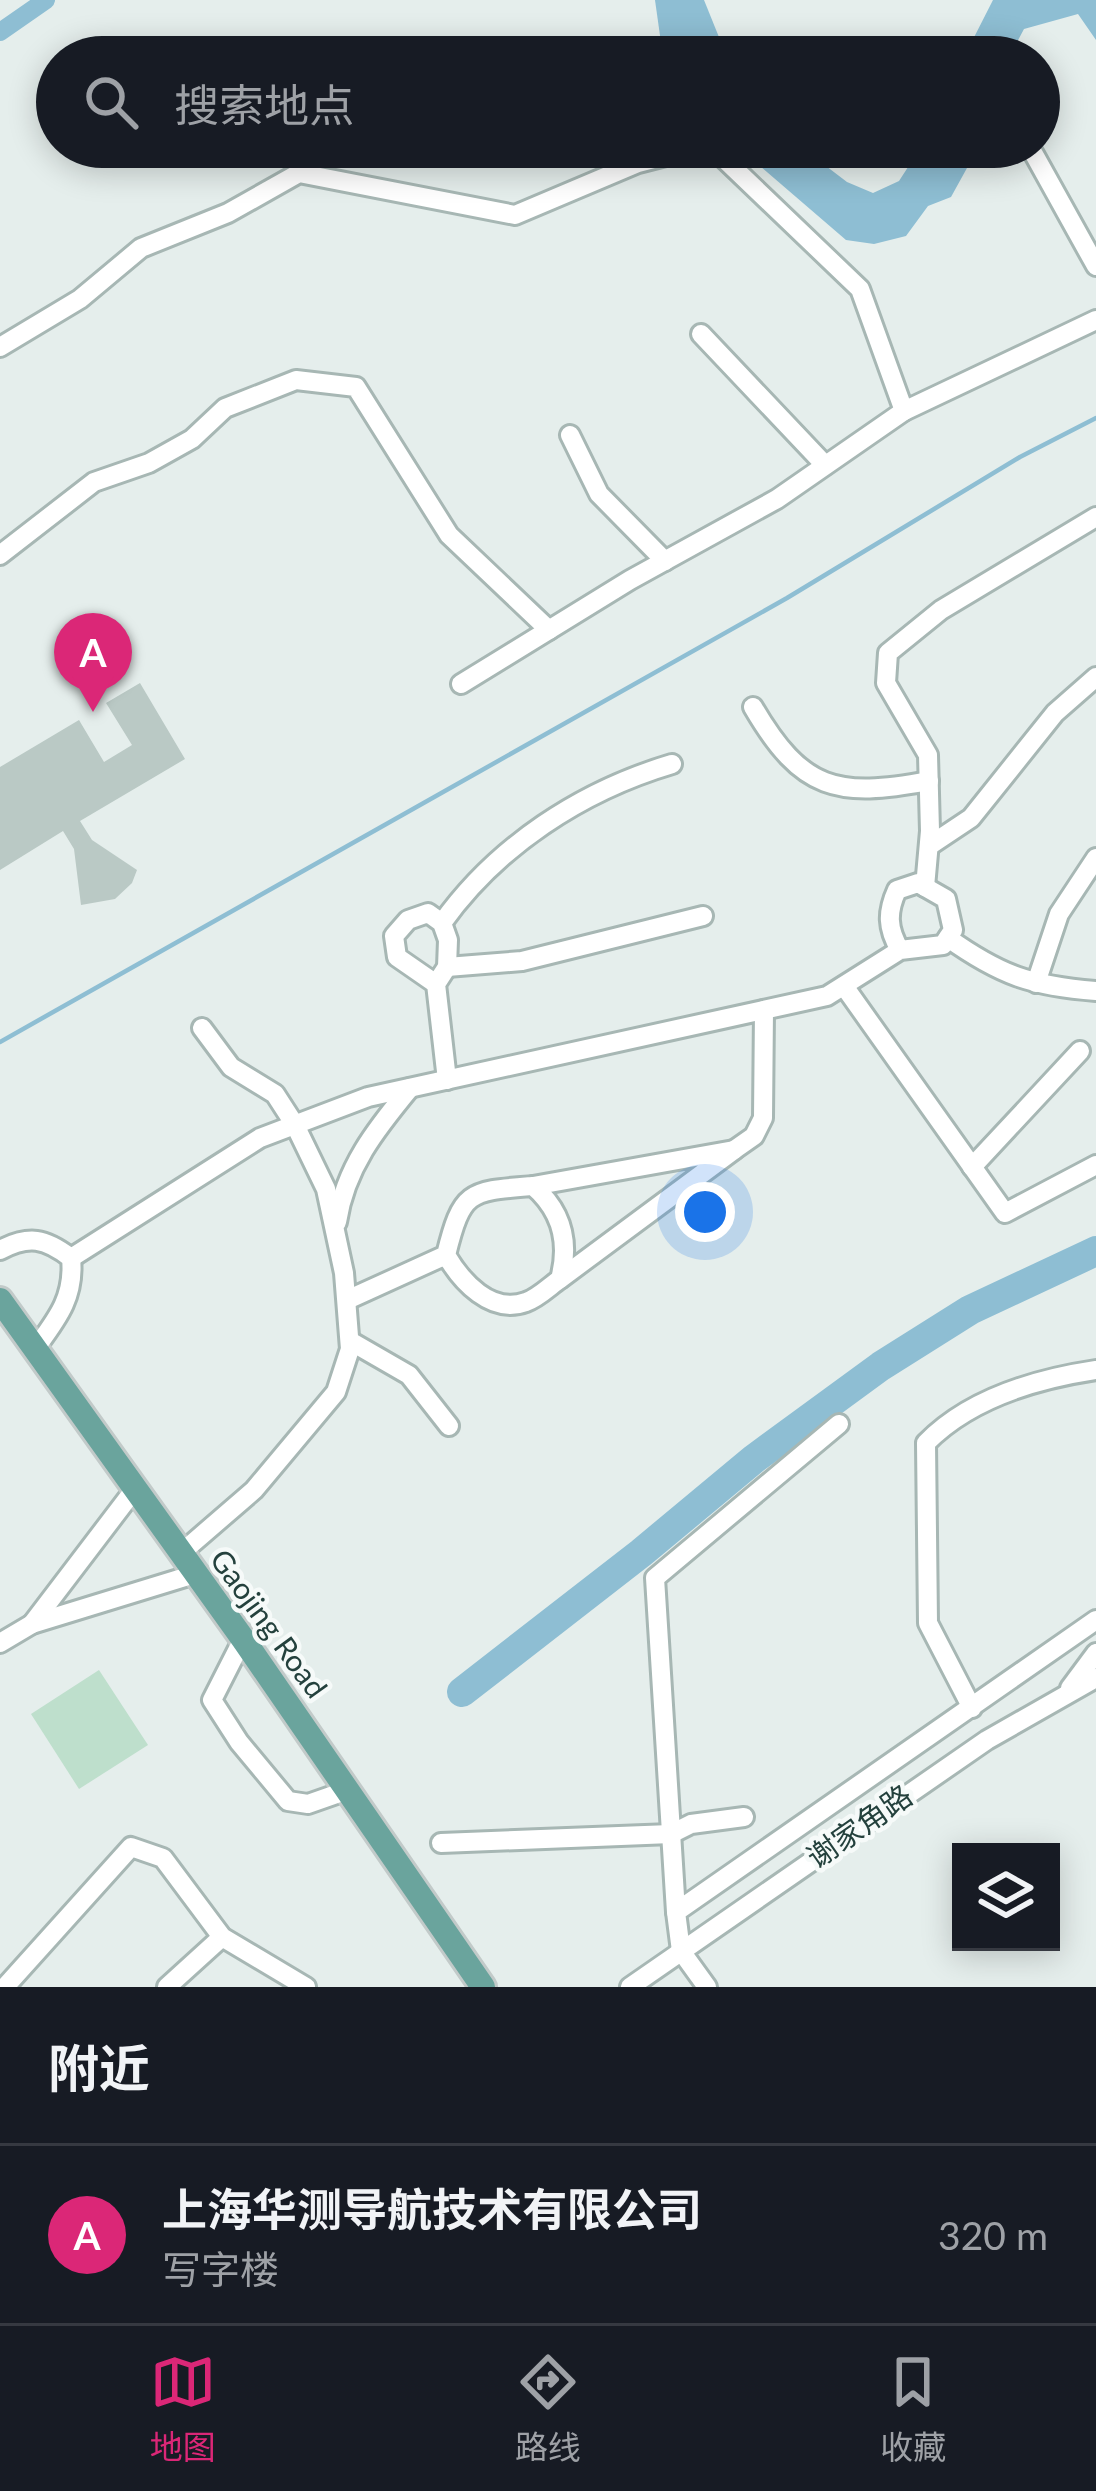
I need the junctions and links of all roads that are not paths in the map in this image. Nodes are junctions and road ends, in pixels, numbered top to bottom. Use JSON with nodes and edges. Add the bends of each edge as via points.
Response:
{"nodes":[{"id":1,"x":626,"y":168,"type":"edge"},
{"id":2,"x":734,"y":168,"type":"edge"},
{"id":3,"x":1041,"y":168,"type":"edge"},
{"id":4,"x":1096,"y":266,"type":"edge"},
{"id":5,"x":1096,"y":320,"type":"edge"},
{"id":6,"x":700,"y":334,"type":"dead end"},
{"id":7,"x":0,"y":347,"type":"edge"},
{"id":8,"x":904,"y":411,"type":"junction"},
{"id":9,"x":570,"y":435,"type":"dead end"},
{"id":10,"x":826,"y":465,"type":"junction"},
{"id":11,"x":1096,"y":517,"type":"edge"},
{"id":12,"x":0,"y":555,"type":"edge"},
{"id":13,"x":665,"y":561,"type":"junction"},
{"id":14,"x":549,"y":630,"type":"junction"},
{"id":15,"x":1096,"y":677,"type":"edge"},
{"id":16,"x":461,"y":683,"type":"dead end"},
{"id":17,"x":753,"y":707,"type":"dead end"},
{"id":18,"x":672,"y":764,"type":"dead end"},
{"id":19,"x":928,"y":781,"type":"junction"},
{"id":20,"x":929,"y":846,"type":"junction"},
{"id":21,"x":1096,"y":858,"type":"edge"},
{"id":22,"x":926,"y":887,"type":"junction"},
{"id":23,"x":703,"y":916,"type":"dead end"},
{"id":24,"x":442,"y":923,"type":"junction"},
{"id":25,"x":948,"y":938,"type":"junction"},
{"id":26,"x":900,"y":950,"type":"junction"},
{"id":27,"x":442,"y":976,"type":"junction"},
{"id":28,"x":1036,"y":983,"type":"junction"},
{"id":29,"x":844,"y":986,"type":"junction"},
{"id":30,"x":1096,"y":991,"type":"edge"},
{"id":31,"x":764,"y":1010,"type":"junction"},
{"id":32,"x":202,"y":1028,"type":"dead end"},
{"id":33,"x":1080,"y":1051,"type":"dead end"},
{"id":34,"x":447,"y":1080,"type":"junction"},
{"id":35,"x":410,"y":1088,"type":"junction"},
{"id":36,"x":295,"y":1125,"type":"junction"},
{"id":37,"x":734,"y":1150,"type":"junction"},
{"id":38,"x":1096,"y":1166,"type":"edge"},
{"id":39,"x":972,"y":1167,"type":"junction"},
{"id":40,"x":533,"y":1186,"type":"junction"},
{"id":41,"x":335,"y":1232,"type":"junction"},
{"id":42,"x":0,"y":1250,"type":"edge"},
{"id":43,"x":446,"y":1255,"type":"junction"},
{"id":44,"x":70,"y":1258,"type":"junction"},
{"id":45,"x":560,"y":1280,"type":"junction"},
{"id":46,"x":0,"y":1300,"type":"edge"},
{"id":47,"x":346,"y":1300,"type":"junction"},
{"id":48,"x":350,"y":1341,"type":"junction"},
{"id":49,"x":35,"y":1349,"type":"junction"},
{"id":50,"x":1096,"y":1370,"type":"edge"},
{"id":51,"x":839,"y":1424,"type":"dead end"},
{"id":52,"x":449,"y":1426,"type":"dead end"},
{"id":53,"x":134,"y":1490,"type":"junction"},
{"id":54,"x":188,"y":1564,"type":"junction"},
{"id":55,"x":1096,"y":1620,"type":"edge"},
{"id":56,"x":32,"y":1624,"type":"junction"},
{"id":57,"x":243,"y":1639,"type":"junction"},
{"id":58,"x":0,"y":1642,"type":"edge"},
{"id":59,"x":1096,"y":1653,"type":"edge"},
{"id":60,"x":1096,"y":1678,"type":"edge"},
{"id":61,"x":1066,"y":1693,"type":"junction"},
{"id":62,"x":972,"y":1708,"type":"junction"},
{"id":63,"x":348,"y":1790,"type":"junction"},
{"id":64,"x":744,"y":1817,"type":"dead end"},
{"id":65,"x":671,"y":1834,"type":"junction"},
{"id":66,"x":441,"y":1843,"type":"dead end"},
{"id":67,"x":676,"y":1912,"type":"junction"},
{"id":68,"x":222,"y":1937,"type":"junction"},
{"id":69,"x":682,"y":1951,"type":"junction"},
{"id":70,"x":5,"y":1987,"type":"edge"},
{"id":71,"x":167,"y":1987,"type":"edge"},
{"id":72,"x":306,"y":1987,"type":"edge"},
{"id":73,"x":483,"y":1987,"type":"edge"},
{"id":74,"x":630,"y":1987,"type":"edge"},
{"id":75,"x":707,"y":1987,"type":"edge"}],
"edges":[{"from":1,"to":7,"type":"street","via":[[515,215],[299,173],[141,248],[80,299]]},
{"from":2,"to":8,"type":"street","via":[[860,289]]},
{"from":3,"to":4,"type":"street"},
{"from":5,"to":8,"type":"street"},
{"from":6,"to":10,"type":"street"},
{"from":8,"to":10,"type":"street"},
{"from":9,"to":13,"type":"street","via":[[599,494]]},
{"from":10,"to":13,"type":"street"},
{"from":11,"to":19,"type":"street","via":[[941,610],[887,653],[886,683],[928,755]]},
{"from":12,"to":14,"type":"street","via":[[94,482],[164,455],[225,408],[296,380],[356,387],[449,535]]},
{"from":13,"to":14,"type":"street"},
{"from":14,"to":16,"type":"street"},
{"from":15,"to":20,"type":"street","via":[[1055,713],[970,818]]},
{"from":17,"to":19,"type":"street","via":[[773,742],[832,786],[873,791]]},
{"from":18,"to":24,"type":"street","via":[[620,779],[575,805],[472,882]]},
{"from":19,"to":20,"type":"street"},
{"from":20,"to":22,"type":"street"},
{"from":21,"to":28,"type":"street","via":[[1059,914]]},
{"from":22,"to":25,"type":"street","via":[[946,899]]},
{"from":22,"to":26,"type":"street","via":[[897,890],[887,911]]},
{"from":23,"to":27,"type":"street"},
{"from":24,"to":27,"type":"street"},
{"from":24,"to":27,"type":"street","via":[[428,913],[394,936],[397,957]]},
{"from":25,"to":26,"type":"street"},
{"from":25,"to":28,"type":"street","via":[[993,970]]},
{"from":26,"to":29,"type":"street"},
{"from":27,"to":34,"type":"street"},
{"from":28,"to":30,"type":"street"},
{"from":29,"to":31,"type":"street"},
{"from":29,"to":39,"type":"street"},
{"from":31,"to":34,"type":"street"},
{"from":31,"to":37,"type":"street","via":[[764,1118]]},
{"from":32,"to":36,"type":"street","via":[[231,1067],[274,1094]]},
{"from":33,"to":39,"type":"street"},
{"from":34,"to":35,"type":"street"},
{"from":35,"to":36,"type":"street"},
{"from":35,"to":41,"type":"street","via":[[349,1176]]},
{"from":36,"to":41,"type":"street","via":[[326,1189]]},
{"from":36,"to":44,"type":"street","via":[[260,1138]]},
{"from":37,"to":40,"type":"street"},
{"from":37,"to":45,"type":"street"},
{"from":38,"to":39,"type":"street","via":[[1005,1213]]},
{"from":40,"to":43,"type":"street","via":[[482,1190],[458,1209]]},
{"from":40,"to":45,"type":"street","via":[[562,1229]]},
{"from":41,"to":47,"type":"street"},
{"from":42,"to":44,"type":"street","via":[[20,1239],[48,1240]]},
{"from":43,"to":45,"type":"street","via":[[478,1294],[503,1305],[526,1302]]},
{"from":43,"to":47,"type":"street"},
{"from":44,"to":49,"type":"street","via":[[74,1284]]},
{"from":46,"to":49,"type":"main road","name":"Gaojing Road"},
{"from":47,"to":48,"type":"street"},
{"from":48,"to":52,"type":"street","via":[[409,1375]]},
{"from":48,"to":54,"type":"street","via":[[337,1392]]},
{"from":49,"to":53,"type":"main road","name":"Gaojing Road"},
{"from":50,"to":62,"type":"street","via":[[1044,1378],[948,1420],[926,1444],[928,1623]]},
{"from":51,"to":65,"type":"street","via":[[655,1578]]},
{"from":53,"to":54,"type":"main road","name":"Gaojing Road"},
{"from":53,"to":56,"type":"street"},
{"from":54,"to":56,"type":"street"},
{"from":54,"to":57,"type":"main road","name":"Gaojing Road"},
{"from":55,"to":62,"type":"street"},
{"from":56,"to":58,"type":"street"},
{"from":57,"to":63,"type":"main road","name":"Gaojing Road"},
{"from":57,"to":63,"type":"street","via":[[212,1700],[238,1742],[288,1801],[308,1804]]},
{"from":59,"to":61,"type":"street"},
{"from":60,"to":61,"type":"street","name":"谢家角路"},
{"from":61,"to":69,"type":"street","name":"谢家角路","via":[[986,1739]]},
{"from":62,"to":67,"type":"street"},
{"from":63,"to":73,"type":"main road","name":"Gaojing Road"},
{"from":64,"to":65,"type":"street"},
{"from":65,"to":66,"type":"street"},
{"from":65,"to":67,"type":"street"},
{"from":67,"to":69,"type":"street"},
{"from":68,"to":70,"type":"street","via":[[163,1858],[131,1847]]},
{"from":68,"to":71,"type":"street"},
{"from":68,"to":72,"type":"street"},
{"from":69,"to":74,"type":"street","name":"谢家角路"},
{"from":69,"to":75,"type":"street"}]}
